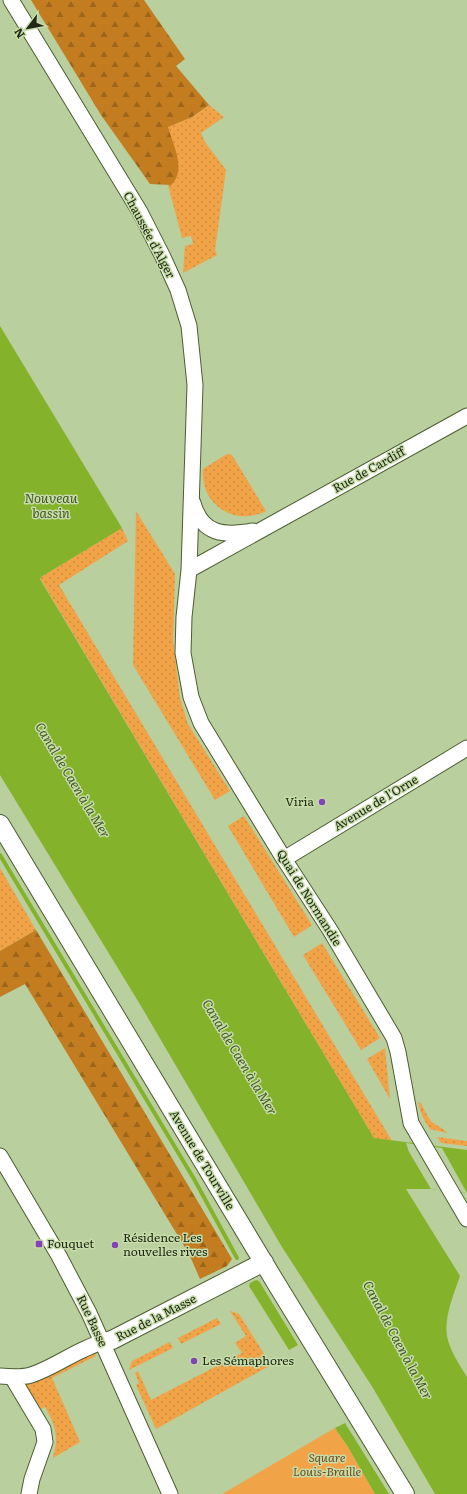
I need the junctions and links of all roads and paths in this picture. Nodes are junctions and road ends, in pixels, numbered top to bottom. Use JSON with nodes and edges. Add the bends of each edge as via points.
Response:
{"nodes":[{"id":1,"x":10,"y":0,"type":"edge"},
{"id":2,"x":467,"y":416,"type":"edge"},
{"id":3,"x":192,"y":498,"type":"junction"},
{"id":4,"x":271,"y":525,"type":"junction"},
{"id":5,"x":189,"y":570,"type":"junction"},
{"id":6,"x":467,"y":748,"type":"edge"},
{"id":7,"x":0,"y":824,"type":"edge"},
{"id":8,"x":284,"y":858,"type":"junction"},
{"id":9,"x":0,"y":1156,"type":"edge"},
{"id":10,"x":467,"y":1219,"type":"edge"},
{"id":11,"x":264,"y":1262,"type":"junction"},
{"id":12,"x":103,"y":1342,"type":"junction"},
{"id":13,"x":6,"y":1377,"type":"edge"},
{"id":14,"x":29,"y":1494,"type":"edge"},
{"id":15,"x":170,"y":1494,"type":"edge"},
{"id":16,"x":405,"y":1494,"type":"edge"}],
"edges":[{"from":1,"to":3,"type":"street","name":"Chaussée d'Alger","via":[[140,212],[178,290],[189,326],[195,385]]},
{"from":2,"to":4,"type":"street","name":"Rue de Cardiff"},
{"from":3,"to":4,"type":"street","name":"Rue de Cardiff","via":[[202,522],[213,531],[236,534]]},
{"from":3,"to":5,"type":"street","name":"Chaussée d'Alger"},
{"from":4,"to":5,"type":"street","name":"Rue de Cardiff"},
{"from":5,"to":8,"type":"street","name":"Quai de Normandie","via":[[182,653],[190,697],[201,723]]},
{"from":6,"to":8,"type":"street","name":"Avenue de l'Orne"},
{"from":7,"to":11,"type":"street","name":"Avenue de Tourville"},
{"from":8,"to":10,"type":"street","name":"Quai de Normandie","via":[[394,1038],[411,1123]]},
{"from":9,"to":12,"type":"street","name":"Rue Basse","via":[[84,1301]]},
{"from":11,"to":12,"type":"street","name":"Rue de la Masse","via":[[112,1340]]},
{"from":11,"to":16,"type":"street","name":"Avenue de Tourville"},
{"from":12,"to":13,"type":"street","name":"Rue de la Masse","via":[[94,1344],[35,1374]]},
{"from":12,"to":15,"type":"street","name":"Rue Basse"},
{"from":13,"to":14,"type":"street","via":[[43,1429],[45,1438]]}]}
